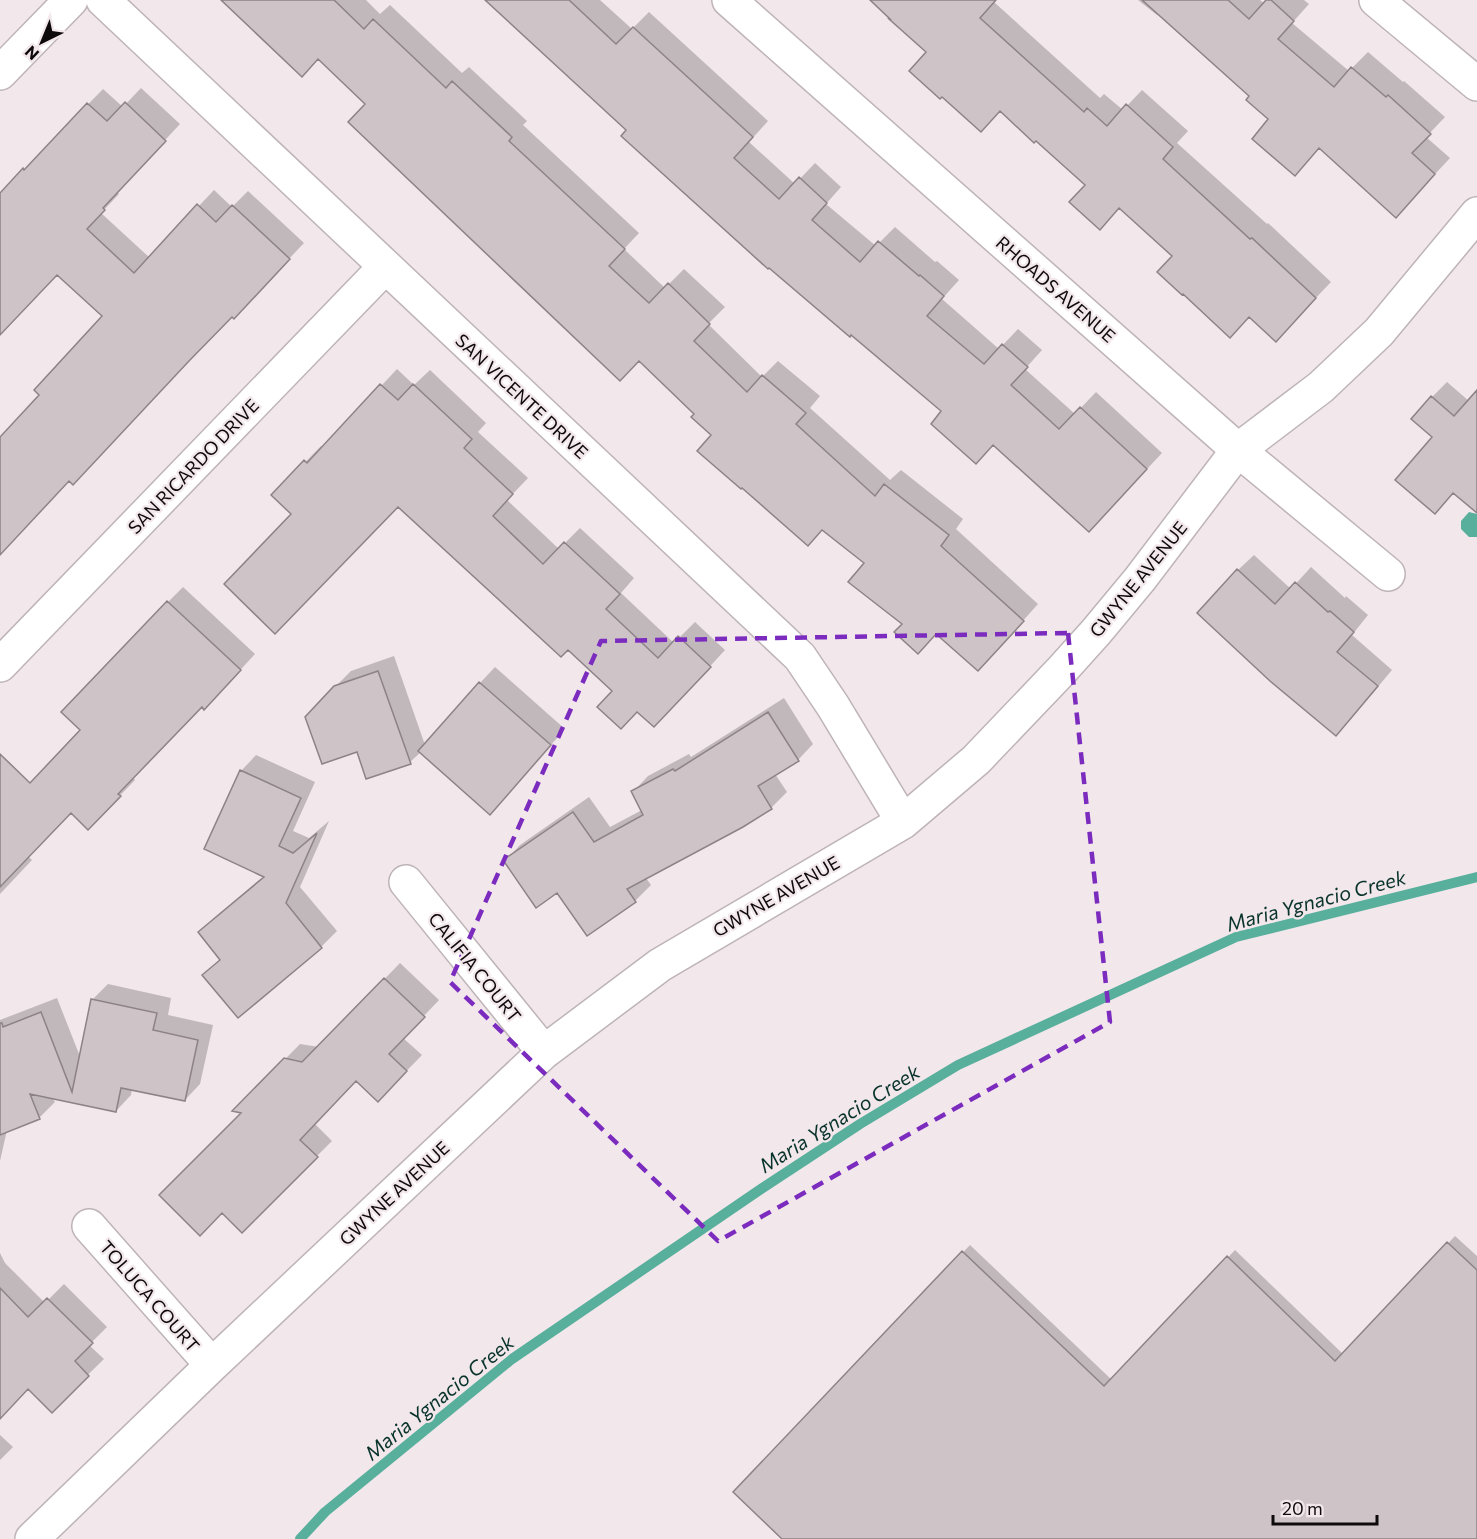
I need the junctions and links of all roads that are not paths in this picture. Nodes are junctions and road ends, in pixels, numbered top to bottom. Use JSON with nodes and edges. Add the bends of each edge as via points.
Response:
{"nodes":[{"id":1,"x":71,"y":0,"type":"edge"},
{"id":2,"x":103,"y":0,"type":"edge"},
{"id":3,"x":729,"y":0,"type":"edge"},
{"id":4,"x":1376,"y":0,"type":"edge"},
{"id":5,"x":0,"y":73,"type":"edge"},
{"id":6,"x":1477,"y":84,"type":"edge"},
{"id":7,"x":1477,"y":214,"type":"edge"},
{"id":8,"x":385,"y":267,"type":"junction"},
{"id":9,"x":1238,"y":450,"type":"junction"},
{"id":10,"x":1388,"y":574,"type":"dead end"},
{"id":11,"x":0,"y":665,"type":"edge"},
{"id":12,"x":903,"y":822,"type":"junction"},
{"id":13,"x":406,"y":882,"type":"dead end"},
{"id":14,"x":544,"y":1052,"type":"junction"},
{"id":15,"x":89,"y":1226,"type":"dead end"},
{"id":16,"x":212,"y":1365,"type":"junction"},
{"id":17,"x":32,"y":1539,"type":"edge"}],
"edges":[{"from":1,"to":5,"type":"street"},
{"from":2,"to":8,"type":"street","name":"SAN VICENTE DRIVE"},
{"from":3,"to":9,"type":"street","name":"RHOADS AVENUE"},
{"from":4,"to":6,"type":"street"},
{"from":7,"to":9,"type":"street","name":"GWYNE AVENUE","via":[[1378,332],[1321,387]]},
{"from":8,"to":11,"type":"street","name":"SAN RICARDO DRIVE"},
{"from":8,"to":12,"type":"street","name":"SAN VICENTE DRIVE","via":[[800,657]]},
{"from":9,"to":10,"type":"street","name":"RHOADS AVENUE"},
{"from":9,"to":12,"type":"street","name":"GWYNE AVENUE","via":[[1140,579],[1074,656],[976,760]]},
{"from":12,"to":14,"type":"street","name":"GWYNE AVENUE","via":[[660,965]]},
{"from":13,"to":14,"type":"street","name":"CALIFIA COURT"},
{"from":14,"to":16,"type":"street","name":"GWYNE AVENUE"},
{"from":15,"to":16,"type":"street","name":"TOLUCA COURT"},
{"from":16,"to":17,"type":"street","name":"GWYNE AVENUE"}]}
